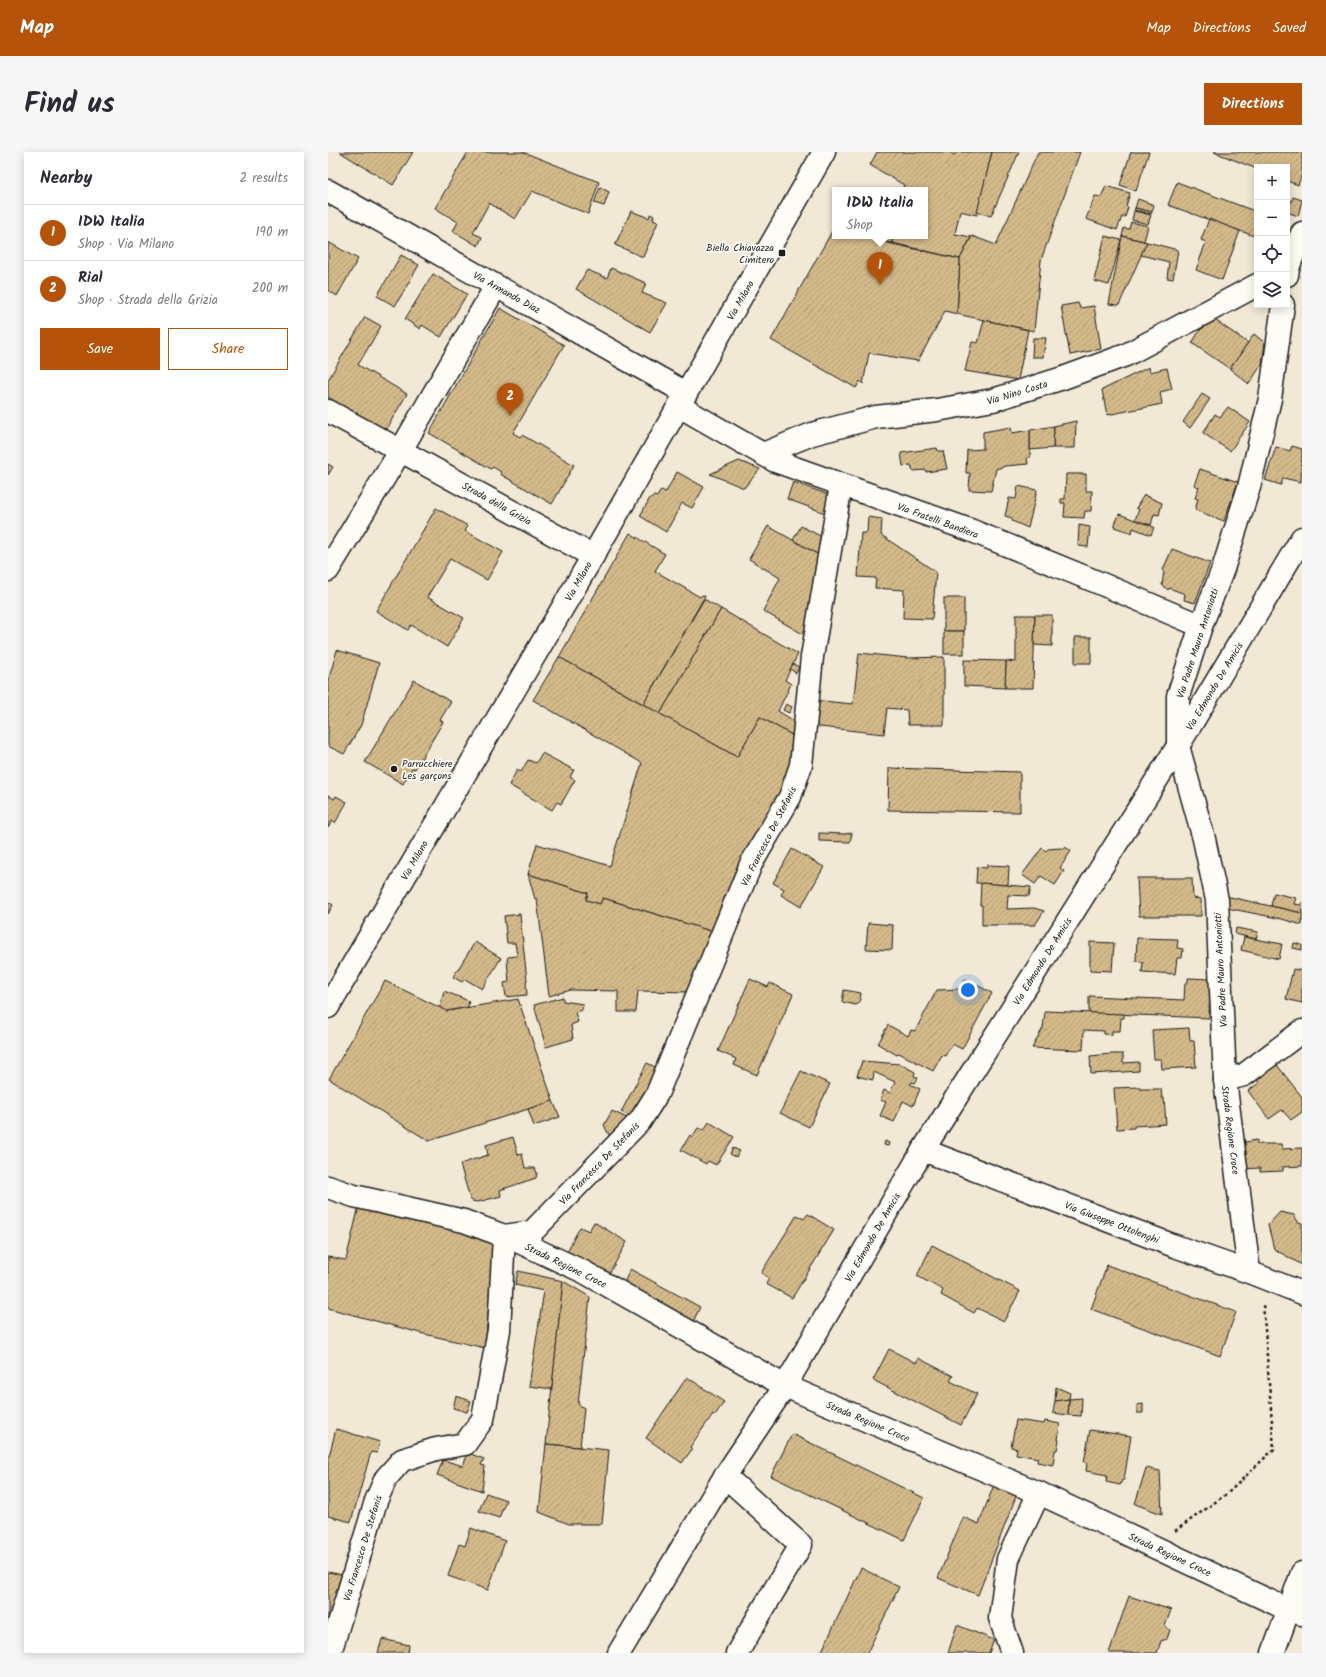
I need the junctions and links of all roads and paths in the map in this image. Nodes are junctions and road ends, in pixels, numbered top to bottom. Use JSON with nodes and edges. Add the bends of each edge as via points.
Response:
{"nodes":[{"id":1,"x":824,"y":152,"type":"edge"},
{"id":2,"x":328,"y":191,"type":"edge"},
{"id":3,"x":1302,"y":233,"type":"edge"},
{"id":4,"x":1290,"y":263,"type":"edge"},
{"id":5,"x":496,"y":286,"type":"junction"},
{"id":6,"x":1254,"y":287,"type":"edge"},
{"id":7,"x":1283,"y":308,"type":"edge"},
{"id":8,"x":683,"y":400,"type":"junction"},
{"id":9,"x":328,"y":411,"type":"edge"},
{"id":10,"x":401,"y":450,"type":"junction"},
{"id":11,"x":762,"y":454,"type":"junction"},
{"id":12,"x":841,"y":485,"type":"junction"},
{"id":13,"x":1302,"y":538,"type":"edge"},
{"id":14,"x":593,"y":556,"type":"junction"},
{"id":15,"x":328,"y":570,"type":"edge"},
{"id":16,"x":1201,"y":626,"type":"junction"},
{"id":17,"x":1178,"y":746,"type":"junction"},
{"id":18,"x":328,"y":1007,"type":"edge"},
{"id":19,"x":1302,"y":1031,"type":"edge"},
{"id":20,"x":1225,"y":1080,"type":"junction"},
{"id":21,"x":923,"y":1150,"type":"junction"},
{"id":22,"x":328,"y":1187,"type":"edge"},
{"id":23,"x":504,"y":1236,"type":"junction"},
{"id":24,"x":1249,"y":1272,"type":"junction"},
{"id":25,"x":1293,"y":1289,"type":"edge"},
{"id":26,"x":785,"y":1386,"type":"junction"},
{"id":27,"x":725,"y":1476,"type":"junction"},
{"id":28,"x":1039,"y":1493,"type":"junction"},
{"id":29,"x":1154,"y":1547,"type":"junction"},
{"id":30,"x":1302,"y":1574,"type":"edge"},
{"id":31,"x":1295,"y":1612,"type":"edge"},
{"id":32,"x":330,"y":1653,"type":"edge"},
{"id":33,"x":619,"y":1653,"type":"edge"},
{"id":34,"x":737,"y":1653,"type":"edge"},
{"id":35,"x":1012,"y":1653,"type":"edge"},
{"id":36,"x":1273,"y":1653,"type":"edge"}],
"edges":[{"from":1,"to":8,"type":"street","name":"Via Milano"},
{"from":2,"to":5,"type":"street","name":"Via Armando Diaz"},
{"from":3,"to":4,"type":"street"},
{"from":5,"to":8,"type":"street","name":"Via Armando Diaz"},
{"from":5,"to":10,"type":"street"},
{"from":6,"to":11,"type":"street","name":"Via Nino Costa","via":[[1126,355],[1063,378],[993,400],[876,417],[812,434]]},
{"from":7,"to":16,"type":"street","name":"Via Padre Mauro Antoniotti","via":[[1270,399],[1249,487],[1223,569]]},
{"from":8,"to":11,"type":"street","name":"Via Fratelli Bandiera"},
{"from":8,"to":14,"type":"street","name":"Via Milano"},
{"from":9,"to":10,"type":"street","name":"Strada della Grizia"},
{"from":10,"to":14,"type":"street","name":"Strada della Grizia"},
{"from":10,"to":15,"type":"street"},
{"from":11,"to":12,"type":"street","name":"Via Fratelli Bandiera"},
{"from":12,"to":16,"type":"street","name":"Via Fratelli Bandiera","via":[[970,530]]},
{"from":12,"to":23,"type":"street","name":"Via Francesco De Stefanis","via":[[812,657],[801,765],[790,797],[751,864],[657,1094],[640,1121],[532,1232]]},
{"from":13,"to":17,"type":"street","name":"Via Edmondo De Amicis"},
{"from":14,"to":18,"type":"street","name":"Via Milano"},
{"from":16,"to":17,"type":"street","name":"Via Padre Mauro Antoniotti","via":[[1178,696]]},
{"from":17,"to":20,"type":"street","name":"Via Padre Mauro Antoniotti","via":[[1204,839],[1217,900]]},
{"from":17,"to":21,"type":"street","name":"Via Edmondo De Amicis"},
{"from":19,"to":20,"type":"street","name":"Strada Regione Croce","via":[[1244,1075]]},
{"from":20,"to":24,"type":"street","name":"Strada Regione Croce"},
{"from":21,"to":24,"type":"street","name":"Via Giuseppe Ottolenghi"},
{"from":21,"to":26,"type":"street","name":"Via Edmondo De Amicis"},
{"from":22,"to":23,"type":"street","name":"Strada Regione Croce","via":[[354,1196],[464,1222]]},
{"from":23,"to":26,"type":"street","name":"Strada Regione Croce","via":[[584,1272]]},
{"from":23,"to":32,"type":"street","name":"Via Francesco De Stefanis","via":[[499,1330],[483,1419],[465,1444],[436,1449],[402,1460],[386,1478],[376,1501]]},
{"from":24,"to":25,"type":"street","name":"Via Giuseppe Ottolenghi"},
{"from":25,"to":29,"type":"path","via":[[1263,1299],[1274,1449],[1228,1493]]},
{"from":26,"to":27,"type":"street"},
{"from":26,"to":28,"type":"street","name":"Strada Regione Croce"},
{"from":27,"to":33,"type":"street"},
{"from":27,"to":34,"type":"street","via":[[801,1545]]},
{"from":28,"to":29,"type":"street","name":"Strada Regione Croce"},
{"from":28,"to":35,"type":"street","via":[[1008,1559],[1000,1618]]},
{"from":29,"to":31,"type":"street","name":"Strada Regione Croce"},
{"from":30,"to":31,"type":"street"},
{"from":31,"to":36,"type":"street"}]}
